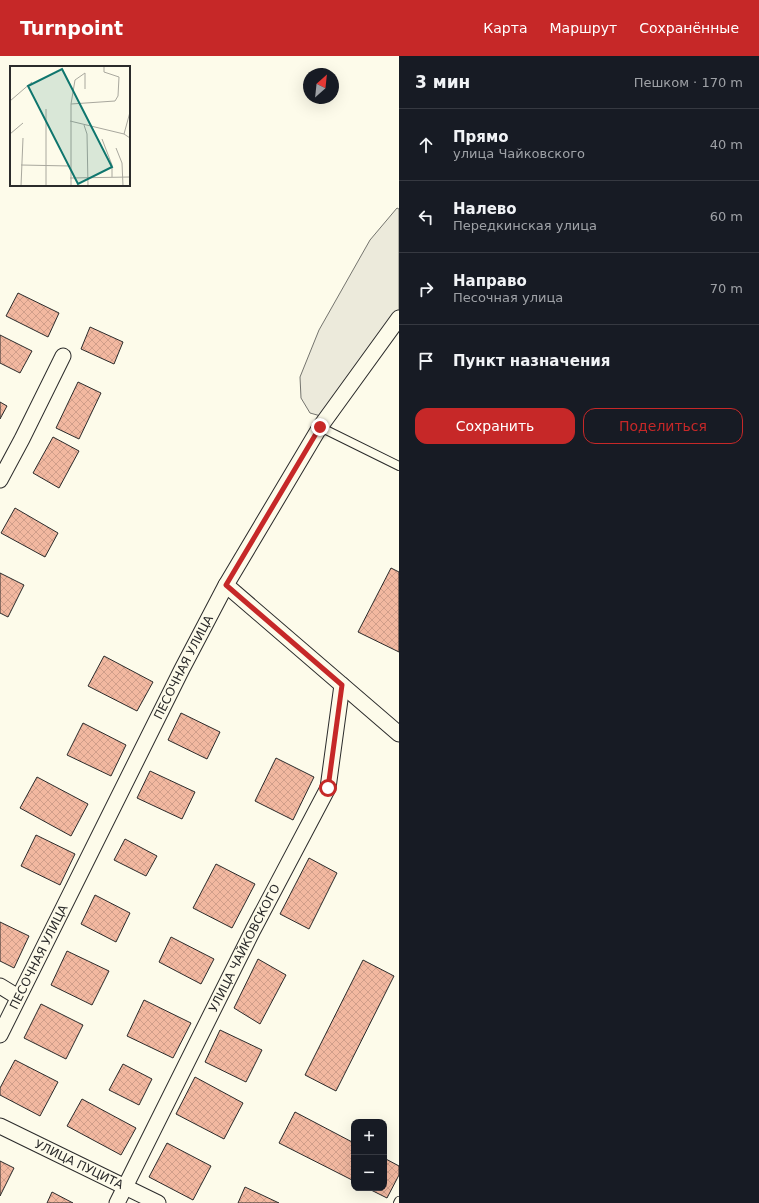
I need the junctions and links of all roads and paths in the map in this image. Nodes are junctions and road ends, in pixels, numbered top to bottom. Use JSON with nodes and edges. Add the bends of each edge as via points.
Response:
{"nodes":[{"id":1,"x":399,"y":318,"type":"edge"},
{"id":2,"x":63,"y":356,"type":"dead end"},
{"id":3,"x":320,"y":427,"type":"junction"},
{"id":4,"x":399,"y":466,"type":"edge"},
{"id":5,"x":0,"y":480,"type":"edge"},
{"id":6,"x":226,"y":585,"type":"junction"},
{"id":7,"x":342,"y":685,"type":"junction"},
{"id":8,"x":399,"y":734,"type":"edge"},
{"id":9,"x":0,"y":986,"type":"edge"},
{"id":10,"x":18,"y":997,"type":"junction"},
{"id":11,"x":0,"y":1035,"type":"edge"},
{"id":12,"x":0,"y":1126,"type":"edge"},
{"id":13,"x":124,"y":1186,"type":"junction"},
{"id":14,"x":117,"y":1203,"type":"edge"},
{"id":15,"x":158,"y":1203,"type":"edge"}],
"edges":[{"from":1,"to":3,"type":"street","name":"ПЕСОЧНАЯ УЛИЦА"},
{"from":2,"to":5,"type":"street"},
{"from":3,"to":4,"type":"lane"},
{"from":3,"to":6,"type":"street","name":"ПЕСОЧНАЯ УЛИЦА"},
{"from":6,"to":7,"type":"street"},
{"from":6,"to":10,"type":"street","name":"ПЕСОЧНАЯ УЛИЦА"},
{"from":7,"to":8,"type":"street"},
{"from":7,"to":13,"type":"street","name":"УЛИЦА ЧАЙКОВСКОГО","via":[[328,788]]},
{"from":9,"to":10,"type":"street"},
{"from":10,"to":11,"type":"street","name":"ПЕСОЧНАЯ УЛИЦА"},
{"from":12,"to":13,"type":"street","name":"УЛИЦА ПУЦИТА"},
{"from":13,"to":14,"type":"street","name":"УЛИЦА ЧАЙКОВСКОГО"},
{"from":13,"to":15,"type":"street","name":"УЛИЦА ПУЦИТА"}]}
